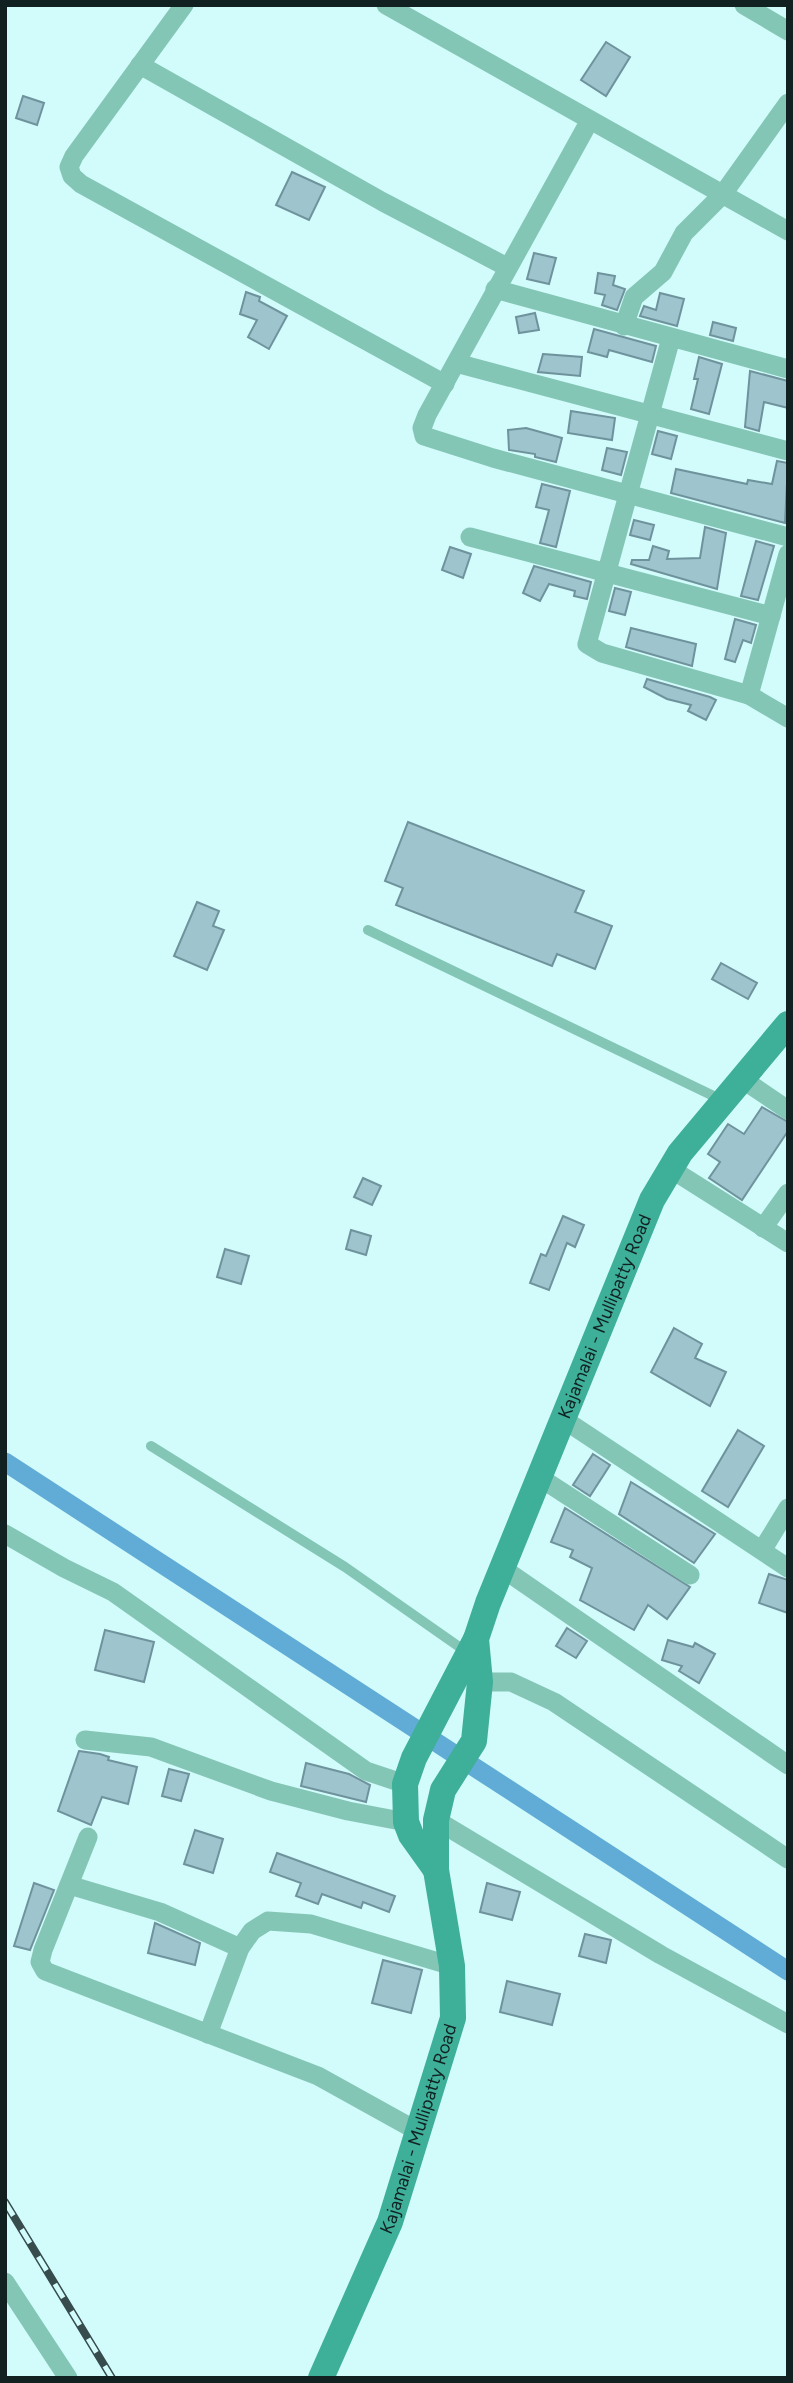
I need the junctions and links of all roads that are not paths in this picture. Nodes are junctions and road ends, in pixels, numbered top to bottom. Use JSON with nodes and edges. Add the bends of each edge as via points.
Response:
{"nodes":[{"id":1,"x":184,"y":5,"type":"edge"},
{"id":2,"x":386,"y":5,"type":"edge"},
{"id":3,"x":744,"y":5,"type":"edge"},
{"id":4,"x":788,"y":31,"type":"edge"},
{"id":5,"x":140,"y":65,"type":"junction"},
{"id":6,"x":788,"y":103,"type":"edge"},
{"id":7,"x":590,"y":120,"type":"junction"},
{"id":8,"x":723,"y":194,"type":"junction"},
{"id":9,"x":788,"y":231,"type":"edge"},
{"id":10,"x":507,"y":267,"type":"junction"},
{"id":11,"x":495,"y":289,"type":"junction"},
{"id":12,"x":624,"y":326,"type":"junction"},
{"id":13,"x":671,"y":338,"type":"junction"},
{"id":14,"x":456,"y":363,"type":"junction"},
{"id":15,"x":788,"y":369,"type":"edge"},
{"id":16,"x":444,"y":384,"type":"junction"},
{"id":17,"x":650,"y":415,"type":"junction"},
{"id":18,"x":788,"y":451,"type":"edge"},
{"id":19,"x":627,"y":494,"type":"junction"},
{"id":20,"x":470,"y":537,"type":"dead end"},
{"id":21,"x":788,"y":537,"type":"edge"},
{"id":22,"x":786,"y":567,"type":"edge"},
{"id":23,"x":605,"y":572,"type":"junction"},
{"id":24,"x":771,"y":616,"type":"junction"},
{"id":25,"x":749,"y":695,"type":"junction"},
{"id":26,"x":788,"y":718,"type":"edge"},
{"id":27,"x":368,"y":930,"type":"dead end"},
{"id":28,"x":788,"y":1024,"type":"edge"},
{"id":29,"x":742,"y":1079,"type":"junction"},
{"id":30,"x":724,"y":1101,"type":"junction"},
{"id":31,"x":788,"y":1110,"type":"edge"},
{"id":32,"x":671,"y":1169,"type":"junction"},
{"id":33,"x":788,"y":1193,"type":"edge"},
{"id":34,"x":763,"y":1228,"type":"junction"},
{"id":35,"x":788,"y":1243,"type":"edge"},
{"id":36,"x":563,"y":1419,"type":"junction"},
{"id":37,"x":151,"y":1446,"type":"dead end"},
{"id":38,"x":539,"y":1477,"type":"junction"},
{"id":39,"x":788,"y":1508,"type":"edge"},
{"id":40,"x":5,"y":1534,"type":"edge"},
{"id":41,"x":763,"y":1549,"type":"junction"},
{"id":42,"x":502,"y":1568,"type":"junction"},
{"id":43,"x":788,"y":1568,"type":"edge"},
{"id":44,"x":690,"y":1575,"type":"dead end"},
{"id":45,"x":472,"y":1646,"type":"junction"},
{"id":46,"x":480,"y":1682,"type":"junction"},
{"id":47,"x":85,"y":1740,"type":"dead end"},
{"id":48,"x":788,"y":1765,"type":"edge"},
{"id":49,"x":405,"y":1784,"type":"junction"},
{"id":50,"x":436,"y":1821,"type":"junction"},
{"id":51,"x":406,"y":1822,"type":"junction"},
{"id":52,"x":88,"y":1837,"type":"dead end"},
{"id":53,"x":788,"y":1859,"type":"edge"},
{"id":54,"x":436,"y":1870,"type":"junction"},
{"id":55,"x":69,"y":1885,"type":"junction"},
{"id":56,"x":240,"y":1948,"type":"junction"},
{"id":57,"x":452,"y":1966,"type":"junction"},
{"id":58,"x":788,"y":2024,"type":"edge"},
{"id":59,"x":208,"y":2034,"type":"junction"},
{"id":60,"x":419,"y":2132,"type":"junction"},
{"id":61,"x":5,"y":2282,"type":"edge"},
{"id":62,"x":68,"y":2378,"type":"edge"},
{"id":63,"x":321,"y":2378,"type":"edge"}],
"edges":[{"from":1,"to":5,"type":"street"},
{"from":2,"to":7,"type":"street"},
{"from":3,"to":4,"type":"street"},
{"from":5,"to":10,"type":"street"},
{"from":5,"to":16,"type":"street","via":[[74,156],[69,167],[72,176]]},
{"from":6,"to":8,"type":"street"},
{"from":7,"to":8,"type":"street"},
{"from":7,"to":10,"type":"street"},
{"from":8,"to":9,"type":"street"},
{"from":8,"to":12,"type":"street","via":[[684,233],[663,272],[634,297]]},
{"from":10,"to":11,"type":"street"},
{"from":11,"to":12,"type":"street"},
{"from":11,"to":14,"type":"street"},
{"from":12,"to":13,"type":"street"},
{"from":13,"to":15,"type":"street"},
{"from":13,"to":17,"type":"street"},
{"from":14,"to":16,"type":"street"},
{"from":14,"to":17,"type":"street"},
{"from":16,"to":19,"type":"street","via":[[422,428],[424,436]]},
{"from":17,"to":18,"type":"street"},
{"from":17,"to":19,"type":"street"},
{"from":19,"to":21,"type":"street"},
{"from":19,"to":23,"type":"street"},
{"from":20,"to":23,"type":"street"},
{"from":22,"to":24,"type":"street"},
{"from":23,"to":24,"type":"street"},
{"from":23,"to":25,"type":"street","via":[[587,635],[592,649]]},
{"from":24,"to":25,"type":"street"},
{"from":25,"to":26,"type":"street"},
{"from":27,"to":30,"type":"lane"},
{"from":28,"to":29,"type":"main road","name":"Kajamalai - Mullipatty Road"},
{"from":29,"to":30,"type":"main road","name":"Kajamalai - Mullipatty Road"},
{"from":29,"to":31,"type":"street"},
{"from":30,"to":32,"type":"main road","name":"Kajamalai - Mullipatty Road"},
{"from":32,"to":34,"type":"street"},
{"from":32,"to":36,"type":"main road","name":"Kajamalai - Mullipatty Road","via":[[652,1200]]},
{"from":33,"to":34,"type":"street"},
{"from":34,"to":35,"type":"street"},
{"from":36,"to":38,"type":"main road","name":"Kajamalai - Mullipatty Road"},
{"from":36,"to":41,"type":"street"},
{"from":37,"to":45,"type":"lane"},
{"from":38,"to":42,"type":"main road","name":"Kajamalai - Mullipatty Road"},
{"from":38,"to":44,"type":"street"},
{"from":39,"to":41,"type":"street"},
{"from":40,"to":49,"type":"street","via":[[113,1592],[366,1771]]},
{"from":41,"to":43,"type":"street"},
{"from":42,"to":45,"type":"main road","name":"Kajamalai - Mullipatty Road"},
{"from":42,"to":48,"type":"street"},
{"from":45,"to":46,"type":"main road","name":"Kajamalai - Mullipatty Road"},
{"from":45,"to":49,"type":"main road","name":"Kajamalai - Mullipatty Road"},
{"from":46,"to":50,"type":"main road","name":"Kajamalai - Mullipatty Road","via":[[474,1741],[443,1790]]},
{"from":46,"to":53,"type":"street","via":[[511,1682],[554,1702]]},
{"from":47,"to":51,"type":"street","via":[[151,1747],[271,1791]]},
{"from":49,"to":51,"type":"main road","name":"Kajamalai - Mullipatty Road"},
{"from":50,"to":54,"type":"main road","name":"Kajamalai - Mullipatty Road"},
{"from":50,"to":58,"type":"street","via":[[661,1955]]},
{"from":51,"to":54,"type":"main road","name":"Kajamalai - Mullipatty Road"},
{"from":52,"to":55,"type":"street"},
{"from":54,"to":57,"type":"main road","name":"Kajamalai - Mullipatty Road"},
{"from":55,"to":56,"type":"street","via":[[160,1912]]},
{"from":55,"to":59,"type":"street","via":[[43,1950],[40,1962],[44,1971]]},
{"from":56,"to":57,"type":"street","via":[[252,1931],[268,1921],[288,1920]]},
{"from":56,"to":59,"type":"street"},
{"from":57,"to":60,"type":"main road","name":"Kajamalai - Mullipatty Road","via":[[453,2018]]},
{"from":59,"to":60,"type":"street","via":[[318,2077]]},
{"from":60,"to":63,"type":"main road","name":"Kajamalai - Mullipatty Road","via":[[390,2222]]},
{"from":61,"to":62,"type":"street"}]}
